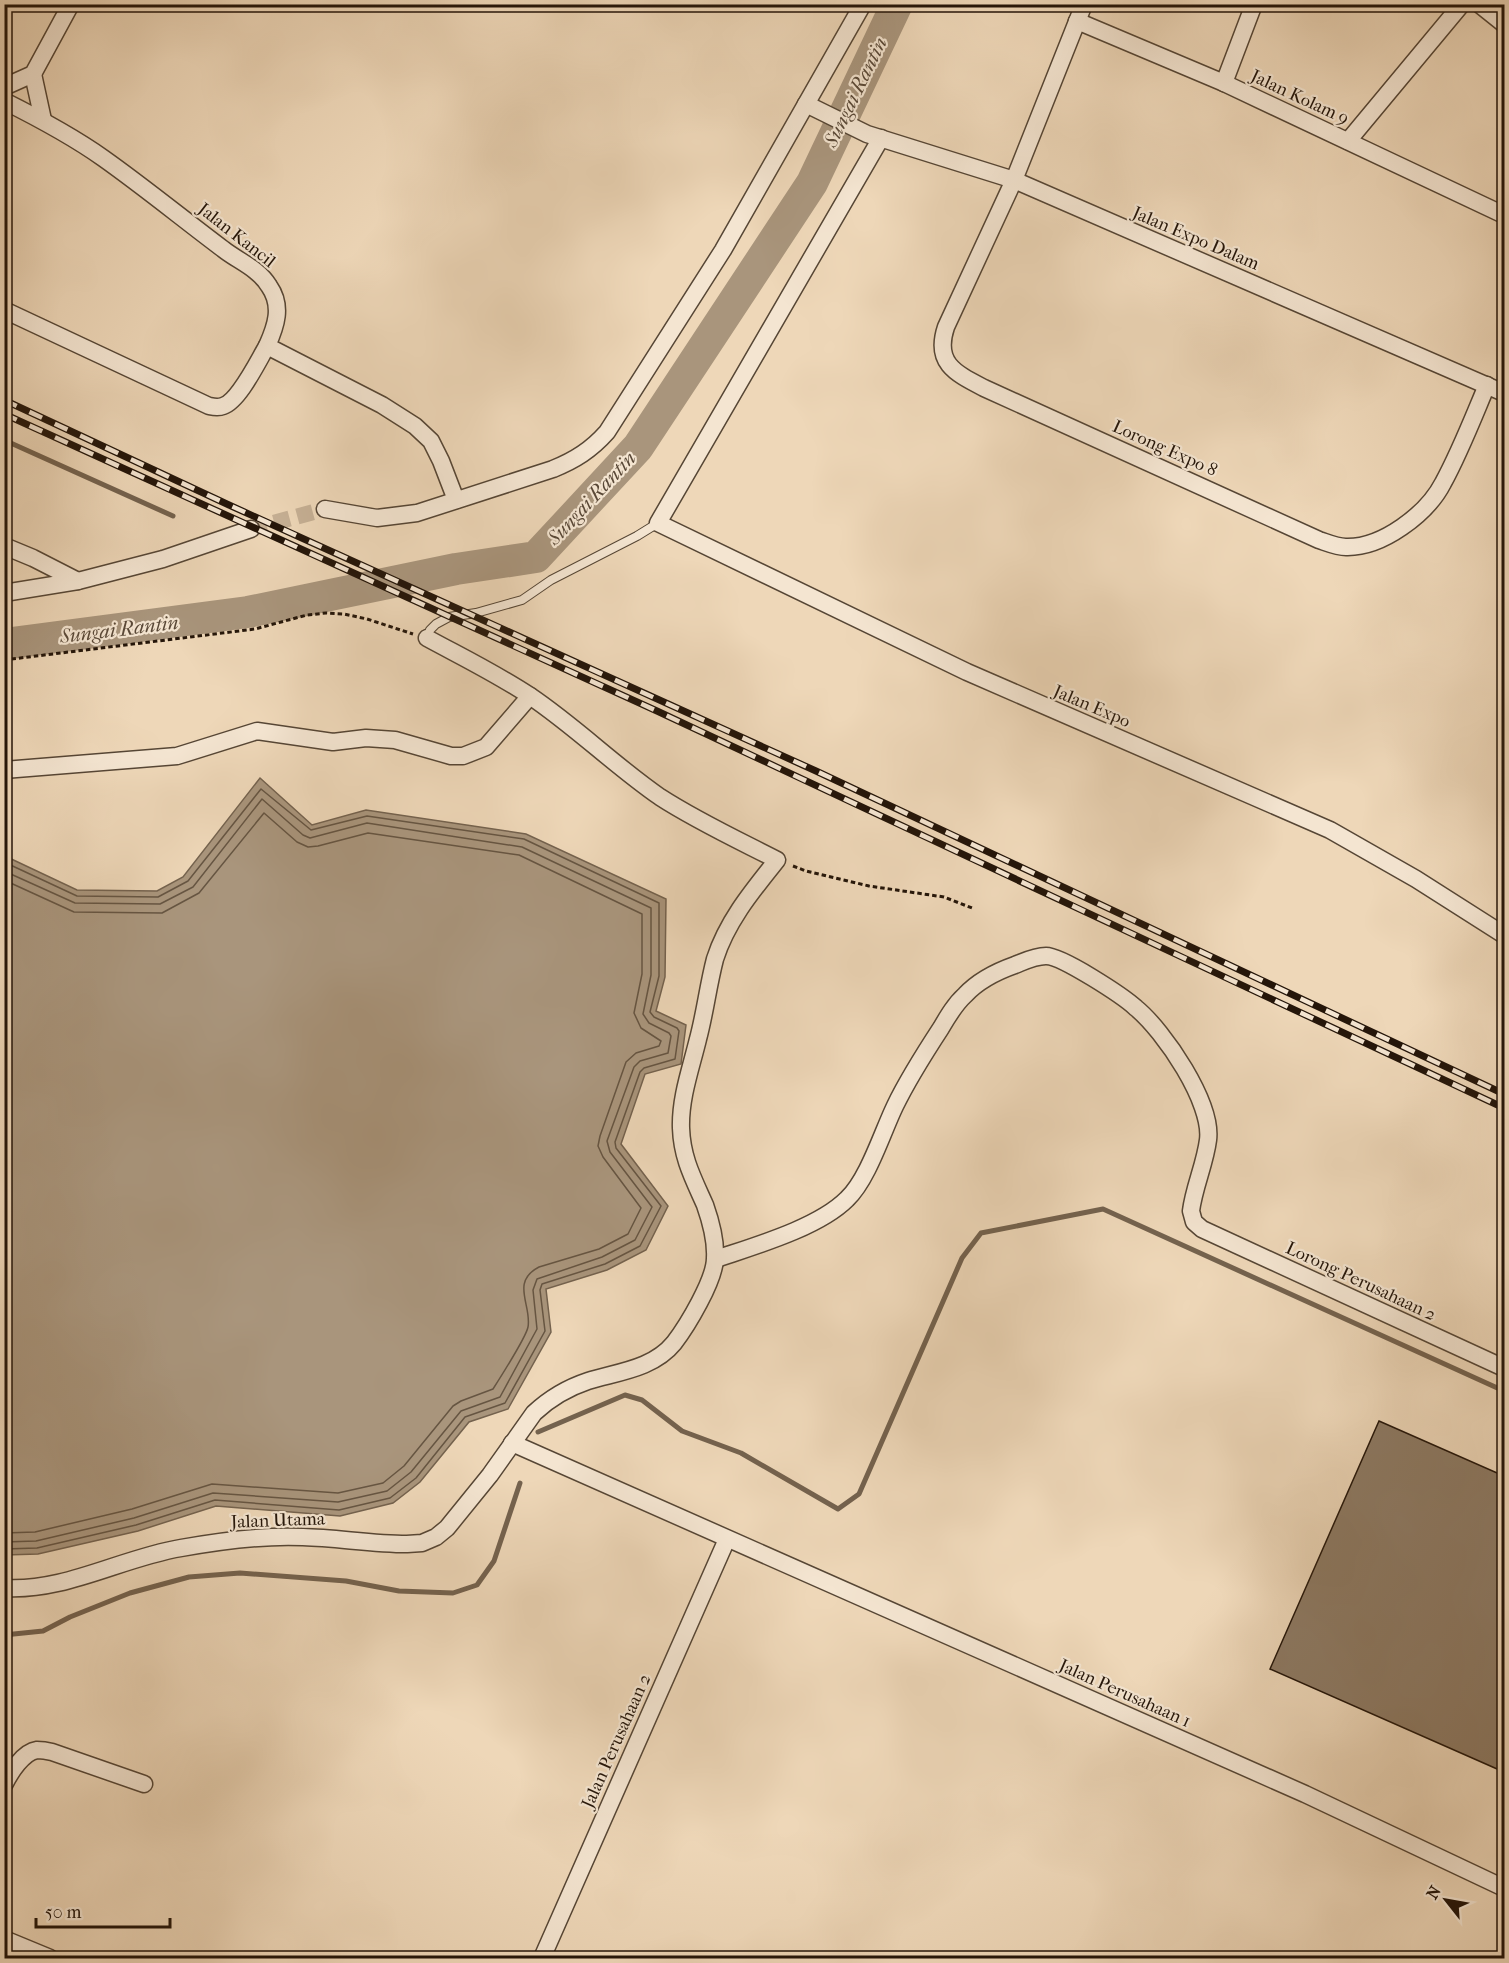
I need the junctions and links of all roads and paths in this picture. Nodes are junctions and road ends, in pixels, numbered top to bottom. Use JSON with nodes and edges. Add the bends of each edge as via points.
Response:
{"nodes":[{"id":1,"x":71,"y":4,"type":"edge"},
{"id":2,"x":863,"y":4,"type":"edge"},
{"id":3,"x":1084,"y":4,"type":"edge"},
{"id":4,"x":1254,"y":4,"type":"edge"},
{"id":5,"x":1461,"y":4,"type":"edge"},
{"id":6,"x":1479,"y":4,"type":"edge"},
{"id":7,"x":1077,"y":21,"type":"junction"},
{"id":8,"x":1504,"y":24,"type":"edge"},
{"id":9,"x":33,"y":74,"type":"junction"},
{"id":10,"x":1224,"y":83,"type":"junction"},
{"id":11,"x":4,"y":87,"type":"edge"},
{"id":12,"x":4,"y":100,"type":"edge"},
{"id":13,"x":806,"y":104,"type":"junction"},
{"id":14,"x":43,"y":120,"type":"junction"},
{"id":15,"x":874,"y":136,"type":"junction"},
{"id":16,"x":1348,"y":141,"type":"junction"},
{"id":17,"x":1014,"y":180,"type":"junction"},
{"id":18,"x":1504,"y":215,"type":"edge"},
{"id":19,"x":4,"y":310,"type":"edge"},
{"id":20,"x":267,"y":346,"type":"junction"},
{"id":21,"x":1487,"y":386,"type":"junction"},
{"id":22,"x":1504,"y":393,"type":"edge"},
{"id":23,"x":456,"y":500,"type":"junction"},
{"id":24,"x":325,"y":509,"type":"tunnel mouth"},
{"id":25,"x":658,"y":523,"type":"junction"},
{"id":26,"x":250,"y":529,"type":"tunnel mouth"},
{"id":27,"x":4,"y":546,"type":"edge"},
{"id":28,"x":78,"y":581,"type":"junction"},
{"id":29,"x":4,"y":593,"type":"edge"},
{"id":30,"x":426,"y":638,"type":"junction"},
{"id":31,"x":4,"y":660,"type":"edge"},
{"id":32,"x":530,"y":696,"type":"junction"},
{"id":33,"x":4,"y":770,"type":"edge"},
{"id":34,"x":777,"y":860,"type":"junction"},
{"id":35,"x":972,"y":908,"type":"dead end"},
{"id":36,"x":1504,"y":935,"type":"edge"},
{"id":37,"x":716,"y":1259,"type":"junction"},
{"id":38,"x":1504,"y":1368,"type":"edge"},
{"id":39,"x":512,"y":1443,"type":"junction"},
{"id":40,"x":727,"y":1539,"type":"junction"},
{"id":41,"x":4,"y":1588,"type":"edge"},
{"id":42,"x":144,"y":1784,"type":"dead end"},
{"id":43,"x":4,"y":1785,"type":"edge"},
{"id":44,"x":1504,"y":1888,"type":"edge"},
{"id":45,"x":4,"y":1939,"type":"edge"},
{"id":46,"x":50,"y":1959,"type":"edge"},
{"id":47,"x":542,"y":1959,"type":"edge"}],
"edges":[{"from":1,"to":9,"type":"street"},
{"from":2,"to":13,"type":"street"},
{"from":3,"to":7,"type":"street","name":"Lorong Expo 8"},
{"from":4,"to":10,"type":"street"},
{"from":5,"to":16,"type":"street"},
{"from":6,"to":8,"type":"street"},
{"from":7,"to":10,"type":"street","name":"Jalan Kolam 9"},
{"from":7,"to":17,"type":"street","name":"Lorong Expo 8"},
{"from":9,"to":11,"type":"street"},
{"from":9,"to":14,"type":"street"},
{"from":10,"to":16,"type":"street","name":"Jalan Kolam 9"},
{"from":12,"to":14,"type":"street","name":"Jalan Kancil"},
{"from":13,"to":15,"type":"street","name":"Jalan Expo Dalam"},
{"from":13,"to":23,"type":"street","via":[[723,250],[607,432],[574,460]]},
{"from":14,"to":20,"type":"street","name":"Jalan Kancil","via":[[102,157],[269,284],[277,309],[276,325]]},
{"from":15,"to":17,"type":"street","name":"Jalan Expo Dalam"},
{"from":15,"to":25,"type":"street"},
{"from":16,"to":18,"type":"street","name":"Jalan Kolam 9"},
{"from":17,"to":21,"type":"street","name":"Jalan Expo Dalam"},
{"from":17,"to":21,"type":"street","name":"Lorong Expo 8","via":[[946,327],[943,354],[950,366],[984,388],[1319,540],[1346,547],[1373,543],[1419,513],[1442,485]]},
{"from":19,"to":20,"type":"street","name":"Jalan Kancil","via":[[218,408],[238,393]]},
{"from":20,"to":23,"type":"street","via":[[415,426],[431,441]]},
{"from":21,"to":22,"type":"street","name":"Jalan Expo Dalam"},
{"from":23,"to":24,"type":"street","via":[[389,518]]},
{"from":25,"to":30,"type":"lane","via":[[551,580],[522,600],[449,617],[436,624]]},
{"from":25,"to":36,"type":"street","name":"Jalan Expo","via":[[967,672],[1330,830]]},
{"from":26,"to":28,"type":"street","via":[[164,559]]},
{"from":27,"to":28,"type":"street"},
{"from":28,"to":29,"type":"street"},
{"from":30,"to":31,"type":"path","via":[[367,619],[326,613],[255,630]]},
{"from":30,"to":32,"type":"street"},
{"from":32,"to":33,"type":"street","via":[[486,747],[463,756],[395,740],[333,742],[257,731],[177,756]]},
{"from":32,"to":34,"type":"street","via":[[662,798]]},
{"from":34,"to":35,"type":"path","via":[[870,886],[944,897]]},
{"from":34,"to":37,"type":"street","via":[[724,935],[684,1096],[682,1147],[713,1228]]},
{"from":37,"to":38,"type":"street","name":"Lorong Perusahaan 2","via":[[788,1233],[849,1198],[906,1083],[955,1005],[981,981],[1047,956],[1130,1003],[1174,1052],[1208,1125],[1209,1140],[1191,1211],[1194,1222]]},
{"from":37,"to":39,"type":"street","name":"Jalan Utama","via":[[697,1305],[672,1345],[646,1364],[562,1392],[534,1413]]},
{"from":39,"to":40,"type":"street","name":"Jalan Perusahaan 1"},
{"from":39,"to":41,"type":"street","name":"Jalan Utama","via":[[447,1528],[422,1542],[387,1544],[299,1536],[218,1542],[145,1556],[43,1588]]},
{"from":40,"to":44,"type":"street","name":"Jalan Perusahaan 1","via":[[1305,1794]]},
{"from":40,"to":47,"type":"street","name":"Jalan Perusahaan 2"},
{"from":42,"to":43,"type":"street","via":[[36,1750],[23,1759]]},
{"from":45,"to":46,"type":"street"}]}
